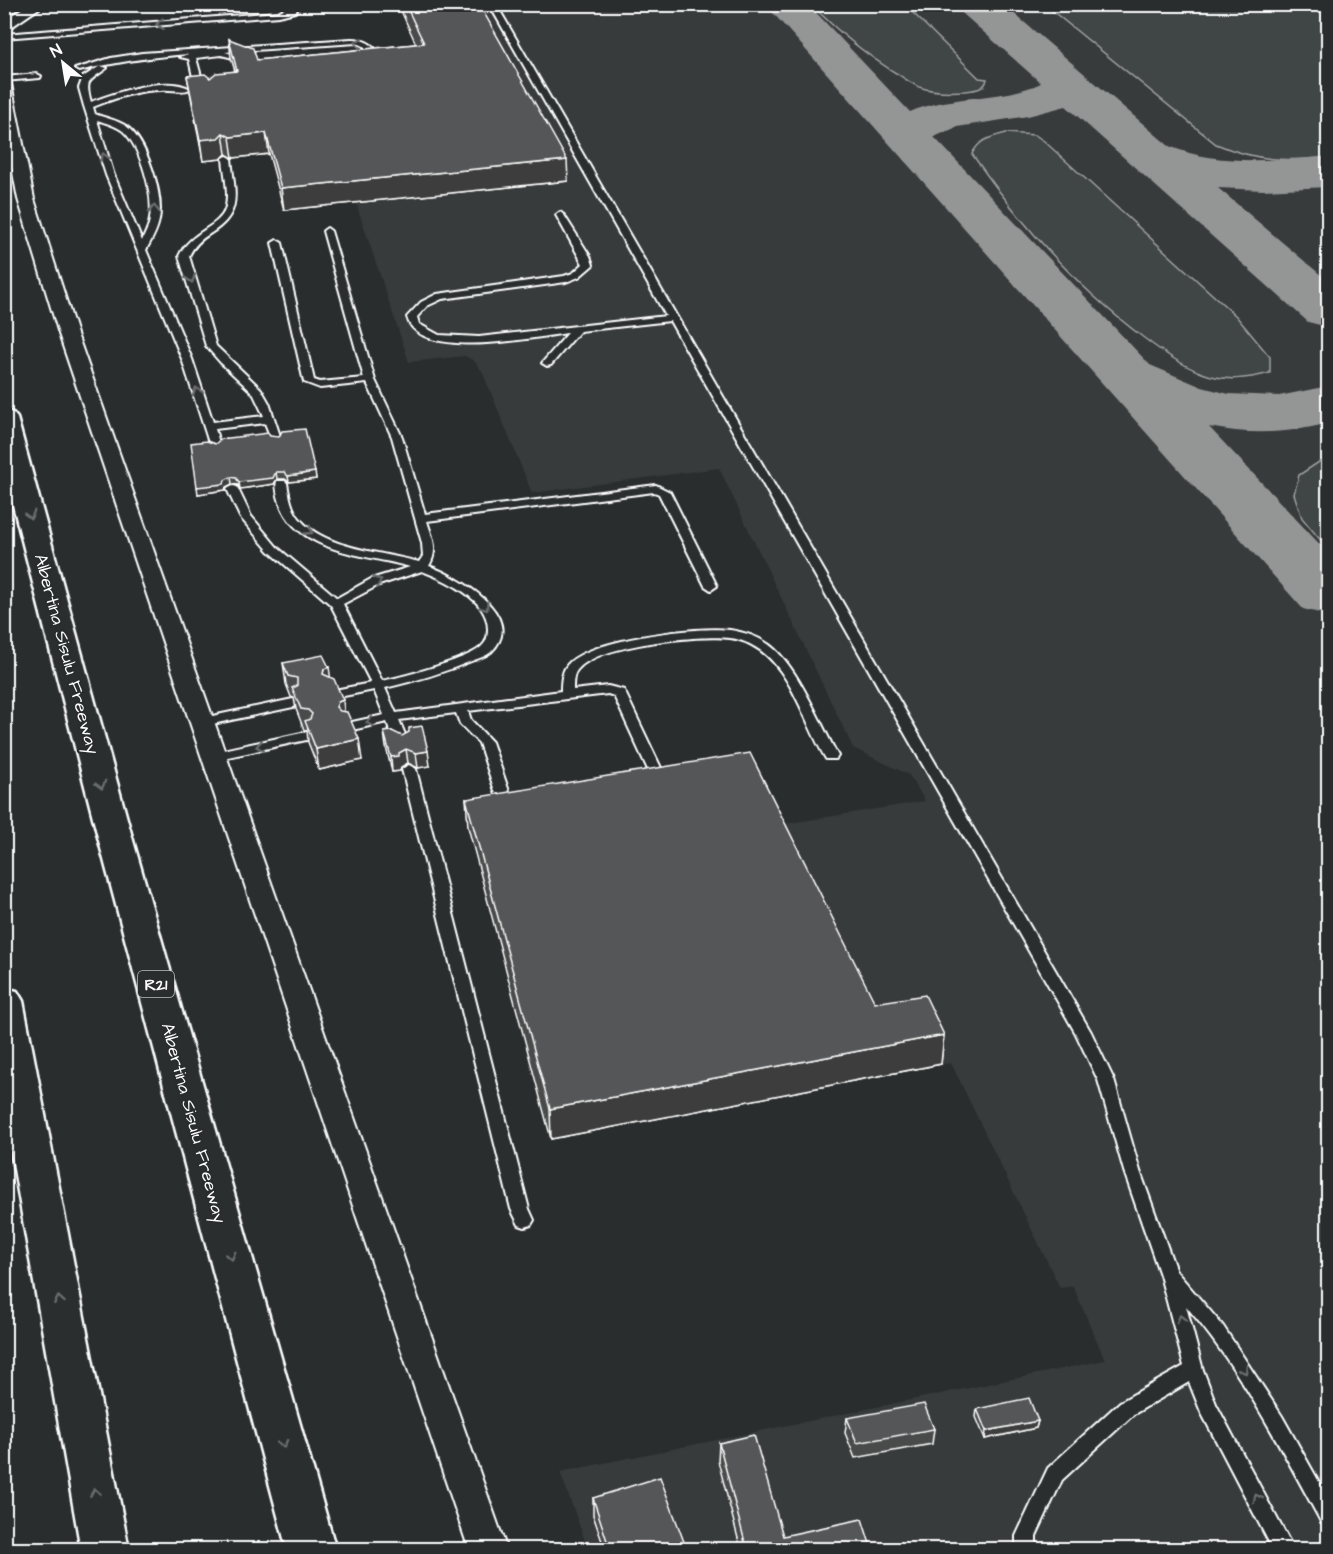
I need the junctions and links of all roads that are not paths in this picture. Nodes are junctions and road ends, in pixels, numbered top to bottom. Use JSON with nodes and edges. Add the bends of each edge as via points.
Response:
{"nodes":[{"id":1,"x":39,"y":4,"type":"edge"},
{"id":2,"x":299,"y":4,"type":"edge"},
{"id":3,"x":492,"y":4,"type":"edge"},
{"id":4,"x":4,"y":28,"type":"edge"},
{"id":5,"x":4,"y":36,"type":"edge"},
{"id":6,"x":257,"y":49,"type":"junction"},
{"id":7,"x":191,"y":54,"type":"junction"},
{"id":8,"x":244,"y":58,"type":"junction"},
{"id":9,"x":254,"y":62,"type":"edge"},
{"id":10,"x":367,"y":63,"type":"edge"},
{"id":11,"x":79,"y":69,"type":"dead end"},
{"id":12,"x":37,"y":76,"type":"dead end"},
{"id":13,"x":4,"y":79,"type":"edge"},
{"id":14,"x":4,"y":84,"type":"edge"},
{"id":15,"x":186,"y":89,"type":"edge"},
{"id":16,"x":213,"y":94,"type":"edge"},
{"id":17,"x":88,"y":106,"type":"junction"},
{"id":18,"x":92,"y":116,"type":"junction"},
{"id":19,"x":227,"y":158,"type":"edge"},
{"id":20,"x":560,"y":215,"type":"dead end"},
{"id":21,"x":327,"y":231,"type":"dead end"},
{"id":22,"x":277,"y":243,"type":"dead end"},
{"id":23,"x":141,"y":250,"type":"junction"},
{"id":24,"x":672,"y":318,"type":"junction"},
{"id":25,"x":577,"y":329,"type":"junction"},
{"id":26,"x":547,"y":363,"type":"dead end"},
{"id":27,"x":370,"y":380,"type":"junction"},
{"id":28,"x":4,"y":418,"type":"edge"},
{"id":29,"x":269,"y":419,"type":"junction"},
{"id":30,"x":209,"y":426,"type":"junction"},
{"id":31,"x":276,"y":439,"type":"edge"},
{"id":32,"x":215,"y":446,"type":"edge"},
{"id":33,"x":281,"y":483,"type":"dead end"},
{"id":34,"x":233,"y":489,"type":"dead end"},
{"id":35,"x":421,"y":518,"type":"junction"},
{"id":36,"x":422,"y":567,"type":"junction"},
{"id":37,"x":711,"y":586,"type":"dead end"},
{"id":38,"x":336,"y":603,"type":"junction"},
{"id":39,"x":378,"y":685,"type":"junction"},
{"id":40,"x":334,"y":694,"type":"edge"},
{"id":41,"x":567,"y":694,"type":"junction"},
{"id":42,"x":293,"y":703,"type":"edge"},
{"id":43,"x":461,"y":708,"type":"junction"},
{"id":44,"x":393,"y":717,"type":"junction"},
{"id":45,"x":203,"y":722,"type":"junction"},
{"id":46,"x":348,"y":727,"type":"edge"},
{"id":47,"x":306,"y":736,"type":"edge"},
{"id":48,"x":402,"y":744,"type":"edge"},
{"id":49,"x":214,"y":756,"type":"junction"},
{"id":50,"x":831,"y":756,"type":"dead end"},
{"id":51,"x":409,"y":769,"type":"dead end"},
{"id":52,"x":656,"y":772,"type":"edge"},
{"id":53,"x":508,"y":809,"type":"edge"},
{"id":54,"x":4,"y":1001,"type":"edge"},
{"id":55,"x":525,"y":1220,"type":"dead end"},
{"id":56,"x":1169,"y":1275,"type":"junction"},
{"id":57,"x":1194,"y":1370,"type":"junction"},
{"id":58,"x":1329,"y":1516,"type":"edge"},
{"id":59,"x":105,"y":1550,"type":"edge"},
{"id":60,"x":312,"y":1550,"type":"edge"},
{"id":61,"x":488,"y":1550,"type":"edge"},
{"id":62,"x":1026,"y":1550,"type":"edge"},
{"id":63,"x":1284,"y":1550,"type":"edge"}],
"edges":[{"from":1,"to":4,"type":"street"},
{"from":2,"to":5,"type":"lane","one_way":true,"via":[[279,14]]},
{"from":3,"to":24,"type":"lane"},
{"from":6,"to":7,"type":"lane"},
{"from":6,"to":8,"type":"lane"},
{"from":10,"to":6,"type":"lane","one_way":true,"via":[[377,59],[369,45],[361,41]]},
{"from":7,"to":8,"type":"lane","via":[[221,53]]},
{"from":7,"to":11,"type":"lane","via":[[120,58]]},
{"from":7,"to":16,"type":"lane","via":[[197,77]]},
{"from":7,"to":17,"type":"lane","via":[[124,62],[92,73],[82,88]]},
{"from":8,"to":9,"type":"lane"},
{"from":12,"to":13,"type":"lane"},
{"from":14,"to":45,"type":"street","via":[[29,211]]},
{"from":15,"to":17,"type":"lane","via":[[145,88]]},
{"from":17,"to":18,"type":"lane"},
{"from":23,"to":18,"type":"lane","one_way":true,"via":[[110,175]]},
{"from":23,"to":18,"type":"lane","one_way":true,"via":[[156,215],[140,148],[125,128]]},
{"from":19,"to":29,"type":"lane","one_way":true,"via":[[229,210],[220,223],[187,245],[184,256],[211,346],[262,398]]},
{"from":20,"to":25,"type":"lane","via":[[585,256],[588,265],[583,271],[566,279],[440,296],[426,301],[412,317],[414,325],[423,332],[457,340]]},
{"from":21,"to":27,"type":"lane"},
{"from":22,"to":27,"type":"lane","via":[[309,382],[320,385]]},
{"from":30,"to":23,"type":"lane","one_way":true,"via":[[187,359]]},
{"from":24,"to":25,"type":"lane"},
{"from":24,"to":56,"type":"lane","via":[[1083,1032],[1106,1080],[1132,1171]]},
{"from":25,"to":26,"type":"lane"},
{"from":27,"to":35,"type":"lane","via":[[397,437]]},
{"from":28,"to":60,"type":"highway","name":"Albertina Sisulu Freeway","number":"R21","one_way":true},
{"from":29,"to":30,"type":"lane"},
{"from":29,"to":31,"type":"lane"},
{"from":30,"to":32,"type":"lane"},
{"from":33,"to":36,"type":"lane","one_way":true,"via":[[285,505],[305,530],[343,546]]},
{"from":34,"to":38,"type":"lane","via":[[246,517],[266,542]]},
{"from":35,"to":36,"type":"lane","via":[[429,556]]},
{"from":35,"to":37,"type":"lane","via":[[656,488],[664,492]]},
{"from":38,"to":36,"type":"lane","one_way":true,"via":[[375,582]]},
{"from":36,"to":39,"type":"lane","one_way":true,"via":[[463,585],[481,601],[493,620],[493,639],[486,650],[444,669]]},
{"from":38,"to":39,"type":"lane"},
{"from":39,"to":40,"type":"lane"},
{"from":39,"to":44,"type":"lane"},
{"from":41,"to":43,"type":"lane"},
{"from":41,"to":50,"type":"lane","via":[[568,674],[574,665],[600,651],[706,633],[730,633],[750,638],[781,665]]},
{"from":41,"to":52,"type":"lane","via":[[608,690],[619,693]]},
{"from":42,"to":45,"type":"lane"},
{"from":43,"to":44,"type":"lane"},
{"from":43,"to":53,"type":"lane","via":[[465,721],[485,742]]},
{"from":44,"to":46,"type":"lane","one_way":true},
{"from":44,"to":48,"type":"lane"},
{"from":45,"to":49,"type":"street"},
{"from":47,"to":49,"type":"lane","one_way":true},
{"from":49,"to":61,"type":"street"},
{"from":51,"to":55,"type":"lane"},
{"from":59,"to":54,"type":"highway","one_way":true},
{"from":57,"to":56,"type":"lane","one_way":true},
{"from":56,"to":58,"type":"lane","one_way":true,"via":[[1231,1348]]},
{"from":57,"to":62,"type":"lane","via":[[1127,1408],[1055,1474],[1026,1536]]},
{"from":63,"to":57,"type":"lane","one_way":true,"via":[[1208,1406]]}]}
